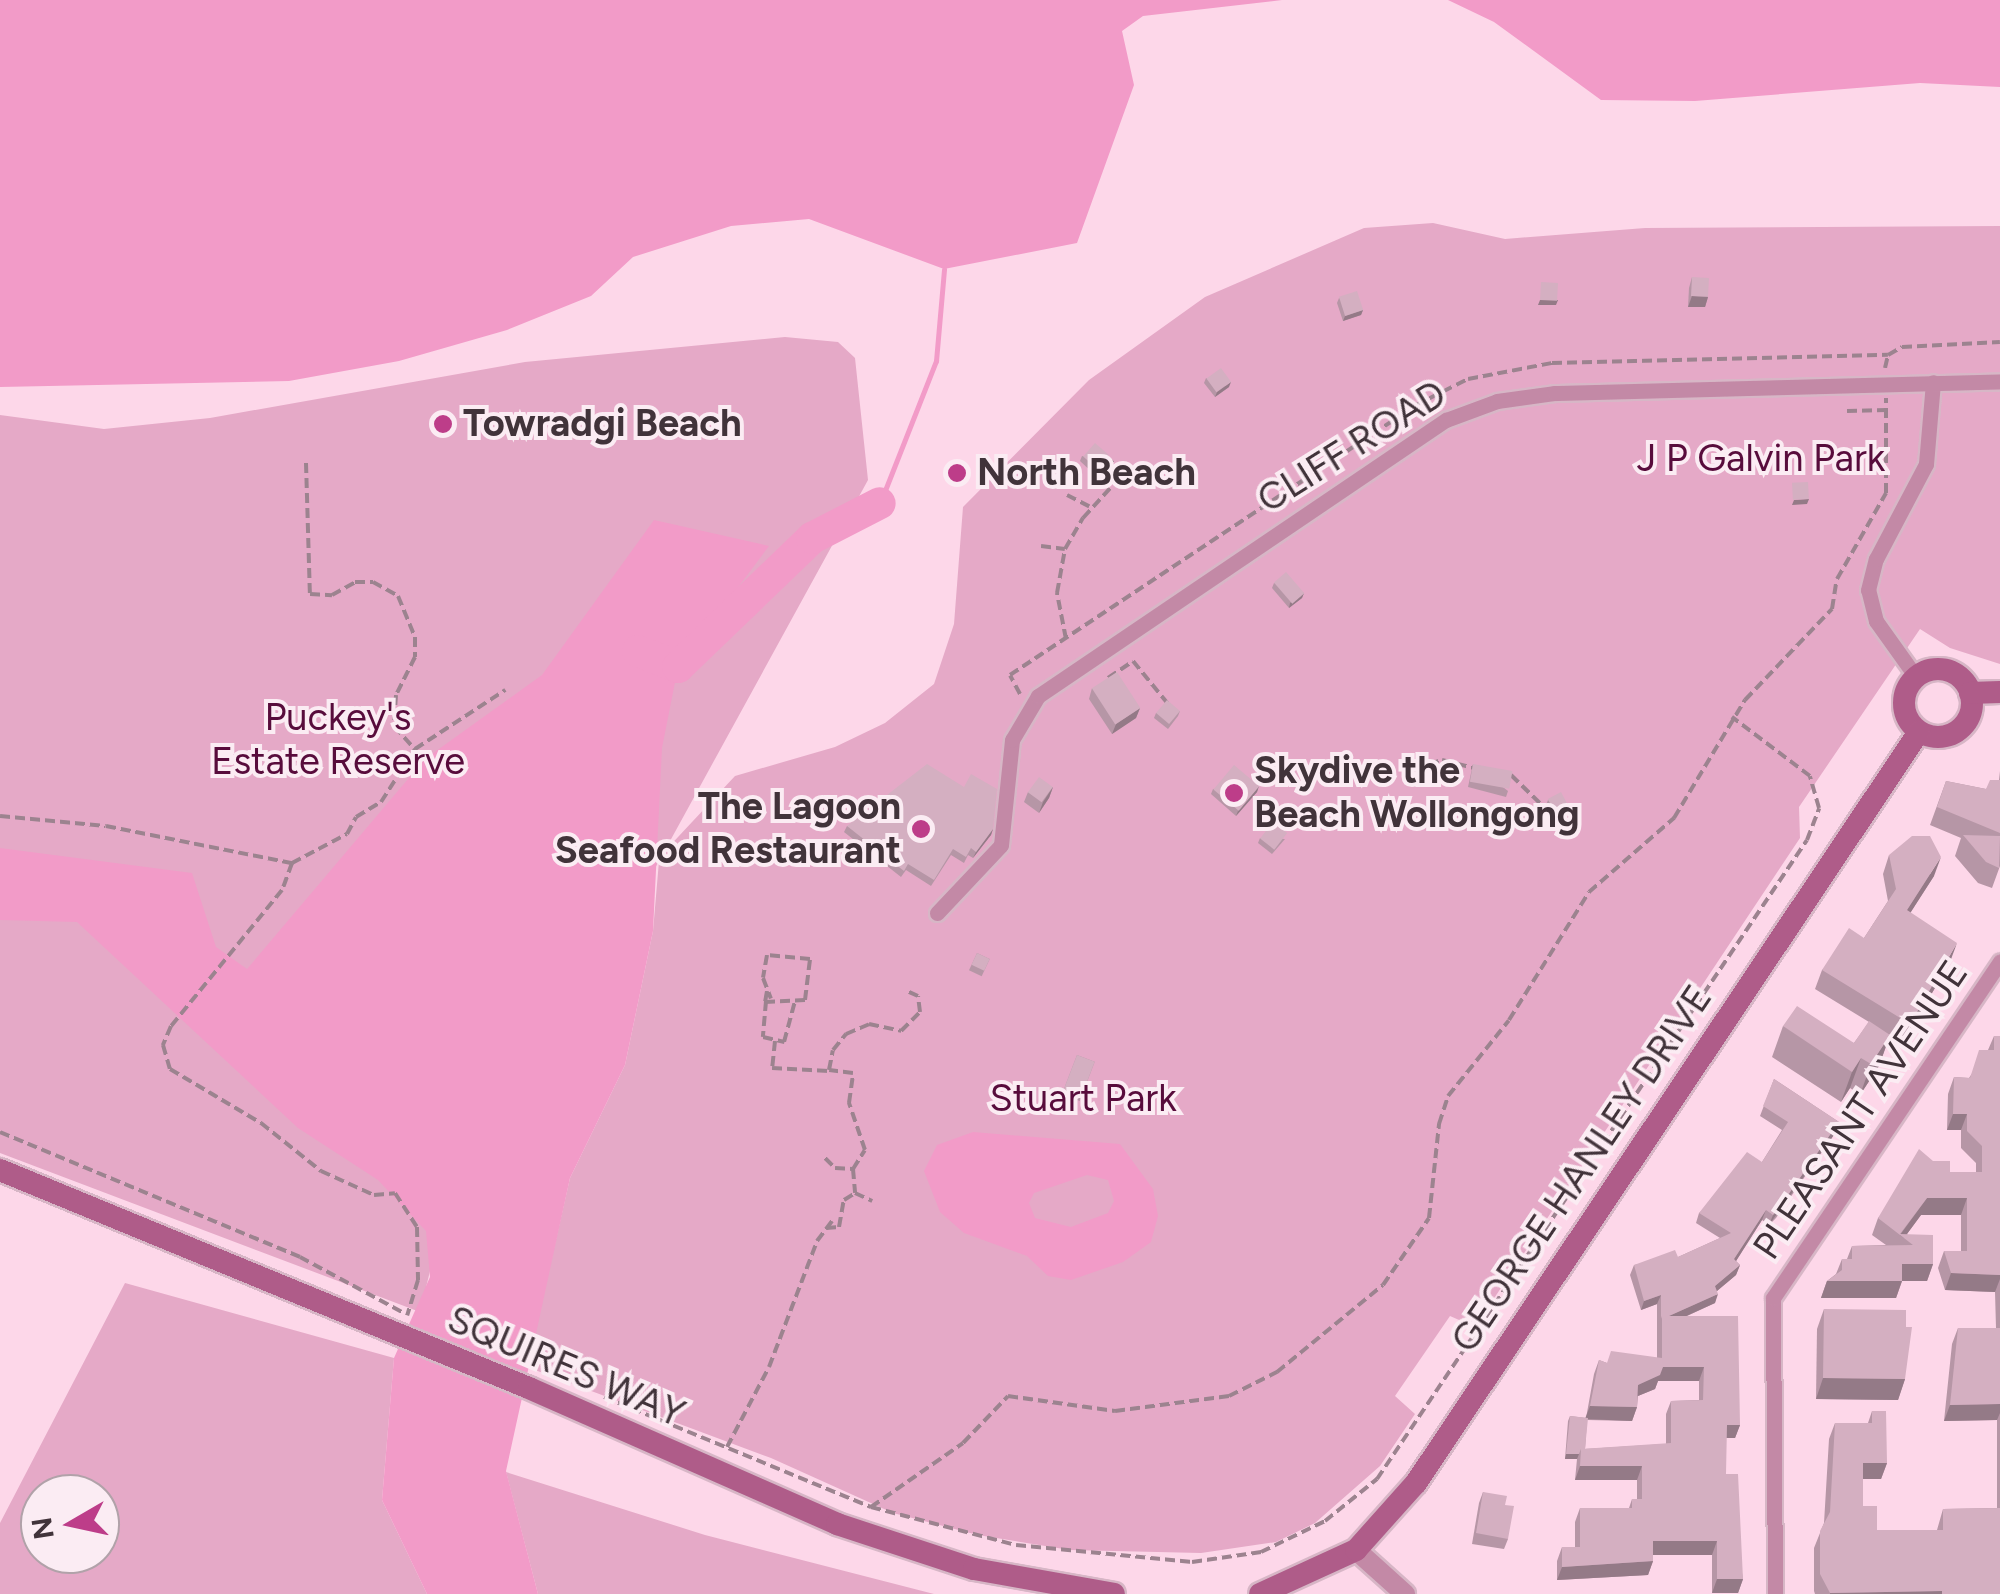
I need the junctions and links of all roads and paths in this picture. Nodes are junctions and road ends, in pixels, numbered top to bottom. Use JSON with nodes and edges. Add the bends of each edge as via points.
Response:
{"nodes":[{"id":1,"x":2000,"y":342,"type":"edge"},
{"id":2,"x":1888,"y":355,"type":"junction"},
{"id":3,"x":2000,"y":381,"type":"edge"},
{"id":4,"x":1933,"y":382,"type":"junction"},
{"id":5,"x":1886,"y":383,"type":"junction"},
{"id":6,"x":1887,"y":410,"type":"junction"},
{"id":7,"x":1847,"y":411,"type":"dead end"},
{"id":8,"x":1096,"y":447,"type":"edge"},
{"id":9,"x":306,"y":464,"type":"dead end"},
{"id":10,"x":1067,"y":495,"type":"dead end"},
{"id":11,"x":1091,"y":508,"type":"junction"},
{"id":12,"x":1042,"y":546,"type":"dead end"},
{"id":13,"x":1066,"y":549,"type":"junction"},
{"id":14,"x":1066,"y":639,"type":"junction"},
{"id":15,"x":1916,"y":677,"type":"junction"},
{"id":16,"x":1096,"y":686,"type":"edge"},
{"id":17,"x":505,"y":690,"type":"dead end"},
{"id":18,"x":1970,"y":692,"type":"junction"},
{"id":19,"x":2000,"y":692,"type":"edge"},
{"id":20,"x":1018,"y":701,"type":"dead end"},
{"id":21,"x":1173,"y":711,"type":"edge"},
{"id":22,"x":1732,"y":717,"type":"junction"},
{"id":23,"x":1919,"y":732,"type":"junction"},
{"id":24,"x":415,"y":749,"type":"junction"},
{"id":25,"x":1430,"y":764,"type":"dead end"},
{"id":26,"x":1560,"y":796,"type":"edge"},
{"id":27,"x":0,"y":816,"type":"edge"},
{"id":28,"x":292,"y":863,"type":"junction"},
{"id":29,"x":937,"y":914,"type":"dead end"},
{"id":30,"x":2000,"y":962,"type":"edge"},
{"id":31,"x":909,"y":992,"type":"dead end"},
{"id":32,"x":769,"y":1000,"type":"junction"},
{"id":33,"x":795,"y":1001,"type":"junction"},
{"id":34,"x":776,"y":1041,"type":"junction"},
{"id":35,"x":830,"y":1070,"type":"junction"},
{"id":36,"x":0,"y":1132,"type":"edge"},
{"id":37,"x":824,"y":1158,"type":"dead end"},
{"id":38,"x":853,"y":1169,"type":"junction"},
{"id":39,"x":0,"y":1170,"type":"edge"},
{"id":40,"x":855,"y":1193,"type":"junction"},
{"id":41,"x":872,"y":1201,"type":"dead end"},
{"id":42,"x":832,"y":1220,"type":"dead end"},
{"id":43,"x":826,"y":1228,"type":"junction"},
{"id":44,"x":407,"y":1315,"type":"junction"},
{"id":45,"x":414,"y":1329,"type":"junction"},
{"id":46,"x":602,"y":1396,"type":"dead end"},
{"id":47,"x":726,"y":1446,"type":"junction"},
{"id":48,"x":870,"y":1507,"type":"junction"},
{"id":49,"x":1356,"y":1550,"type":"junction"},
{"id":50,"x":1114,"y":1594,"type":"edge"},
{"id":51,"x":1260,"y":1594,"type":"edge"},
{"id":52,"x":1405,"y":1594,"type":"edge"},
{"id":53,"x":1775,"y":1594,"type":"edge"}],
"edges":[{"from":1,"to":2,"type":"path","via":[[1902,347]]},
{"from":2,"to":5,"type":"path"},
{"from":2,"to":14,"type":"path","via":[[1552,363],[1468,379],[1416,404]]},
{"from":3,"to":4,"type":"street","name":"CLIFF ROAD"},
{"from":4,"to":5,"type":"street","name":"CLIFF ROAD"},
{"from":4,"to":15,"type":"street","via":[[1926,464],[1876,559],[1868,590],[1876,621]]},
{"from":5,"to":6,"type":"path"},
{"from":5,"to":29,"type":"street","name":"CLIFF ROAD","via":[[1555,393],[1446,420],[1038,696],[1012,740],[1000,844]]},
{"from":6,"to":7,"type":"path"},
{"from":6,"to":22,"type":"path","via":[[1886,493],[1837,579],[1832,609]]},
{"from":8,"to":11,"type":"path","via":[[1124,473]]},
{"from":9,"to":24,"type":"path","via":[[310,594],[320,598],[373,582],[398,596],[415,637],[394,726]]},
{"from":10,"to":11,"type":"path"},
{"from":11,"to":13,"type":"path"},
{"from":12,"to":13,"type":"path"},
{"from":13,"to":14,"type":"path","via":[[1057,592]]},
{"from":14,"to":20,"type":"path","via":[[1010,674]]},
{"from":15,"to":18,"type":"main road","via":[[1947,670]]},
{"from":15,"to":23,"type":"main road","via":[[1904,705]]},
{"from":16,"to":21,"type":"path","via":[[1134,661]]},
{"from":17,"to":24,"type":"path"},
{"from":18,"to":19,"type":"main road"},
{"from":18,"to":23,"type":"main road","via":[[1970,714],[1958,730],[1939,738]]},
{"from":22,"to":48,"type":"path","via":[[1692,795],[1650,845],[1589,892],[1510,1020],[1448,1096],[1429,1218],[1382,1286],[1276,1372],[1228,1396],[1115,1412],[1008,1396],[963,1442]]},
{"from":22,"to":48,"type":"path","via":[[1810,776],[1819,808],[1806,840],[1378,1480],[1326,1521],[1261,1552],[1192,1562],[1016,1545]]},
{"from":23,"to":49,"type":"main road","name":"GEORGE HANLEY DRIVE","via":[[1416,1483]]},
{"from":24,"to":28,"type":"path","via":[[380,802],[356,816],[347,834]]},
{"from":25,"to":26,"type":"path","via":[[1442,760],[1511,775],[1546,807]]},
{"from":27,"to":28,"type":"path","via":[[106,826]]},
{"from":28,"to":44,"type":"path","via":[[282,890],[170,1026],[163,1046],[170,1070],[261,1124],[321,1172],[374,1195],[395,1193],[417,1227],[418,1280]]},
{"from":30,"to":53,"type":"street","name":"PLEASANT AVENUE","via":[[1773,1298]]},
{"from":31,"to":35,"type":"path","via":[[918,996],[920,1012],[901,1032],[869,1024],[846,1034],[833,1050]]},
{"from":32,"to":33,"type":"path"},
{"from":32,"to":33,"type":"path","via":[[770,952],[807,957],[807,996]]},
{"from":32,"to":34,"type":"path","via":[[762,1033]]},
{"from":33,"to":34,"type":"path","via":[[788,1041]]},
{"from":34,"to":35,"type":"path","via":[[772,1068]]},
{"from":35,"to":38,"type":"path","via":[[853,1073],[849,1103],[864,1150]]},
{"from":36,"to":44,"type":"path","via":[[300,1257]]},
{"from":37,"to":38,"type":"path","via":[[835,1168]]},
{"from":38,"to":40,"type":"path"},
{"from":39,"to":45,"type":"main road","name":"SQUIRES WAY"},
{"from":40,"to":41,"type":"path"},
{"from":40,"to":43,"type":"path","via":[[844,1200],[838,1227]]},
{"from":42,"to":43,"type":"path"},
{"from":43,"to":47,"type":"path","via":[[769,1366]]},
{"from":44,"to":45,"type":"path"},
{"from":45,"to":50,"type":"main road","name":"SQUIRES WAY","via":[[530,1388],[837,1524],[974,1569]]},
{"from":46,"to":47,"type":"path"},
{"from":47,"to":48,"type":"path"},
{"from":49,"to":51,"type":"main road","name":"GEORGE HANLEY DRIVE"},
{"from":49,"to":52,"type":"street"}]}
